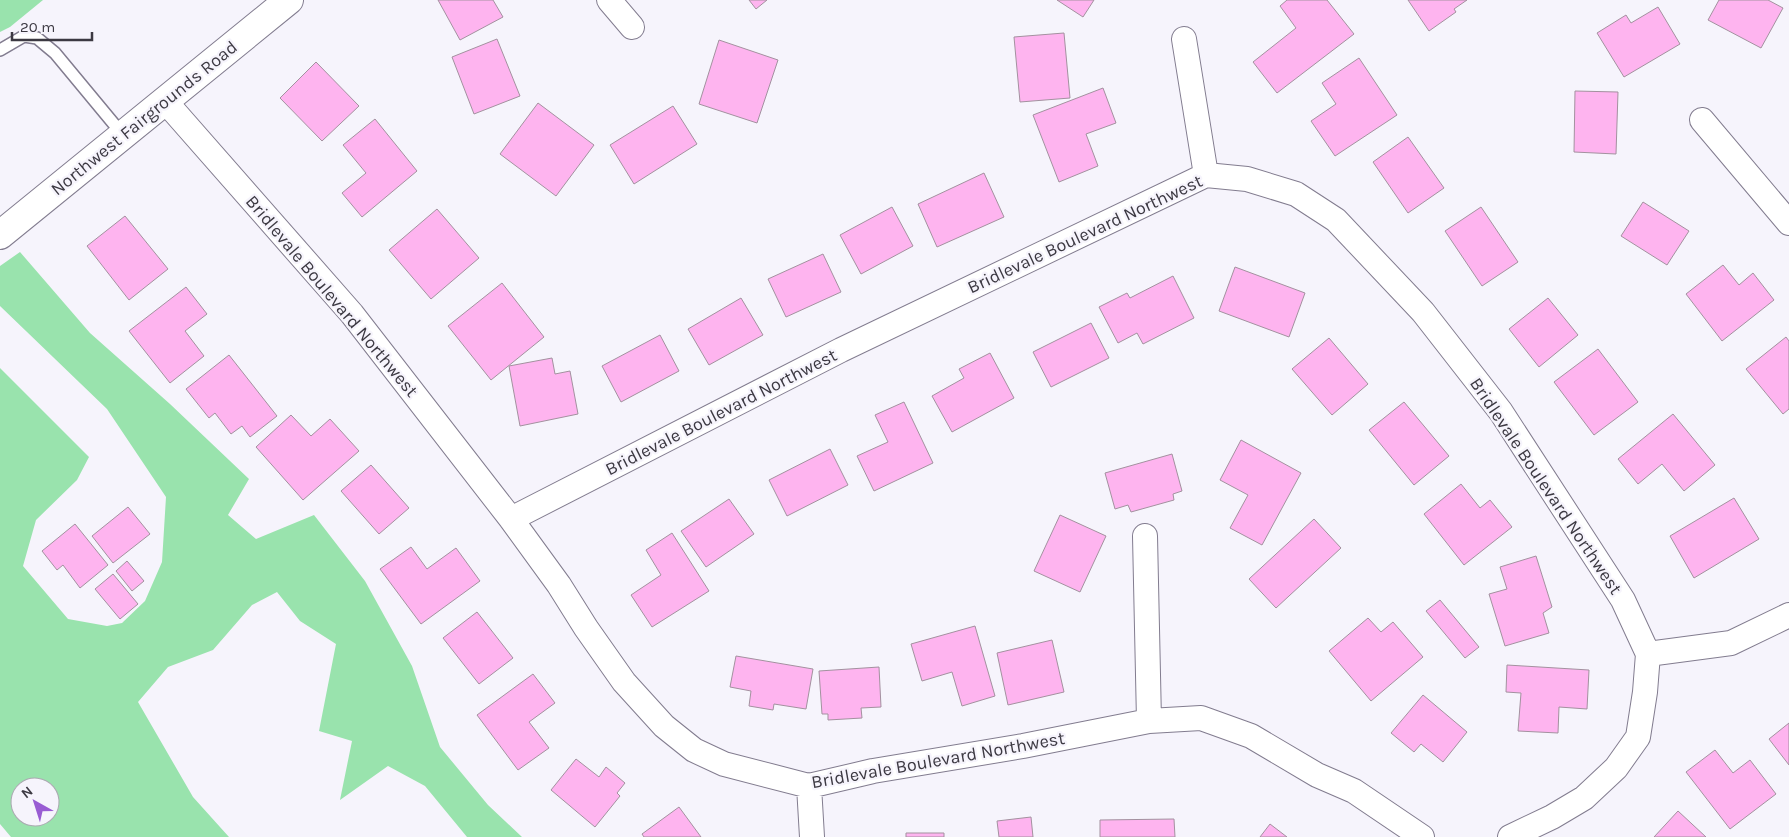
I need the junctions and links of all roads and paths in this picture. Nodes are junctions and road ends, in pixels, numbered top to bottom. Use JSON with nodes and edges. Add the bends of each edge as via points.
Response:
{"nodes":[{"id":1,"x":289,"y":0,"type":"edge"},
{"id":2,"x":609,"y":0,"type":"edge"},
{"id":3,"x":632,"y":27,"type":"dead end"},
{"id":4,"x":1184,"y":39,"type":"dead end"},
{"id":5,"x":0,"y":50,"type":"edge"},
{"id":6,"x":165,"y":101,"type":"junction"},
{"id":7,"x":1702,"y":120,"type":"dead end"},
{"id":8,"x":123,"y":135,"type":"junction"},
{"id":9,"x":1206,"y":175,"type":"junction"},
{"id":10,"x":1789,"y":223,"type":"edge"},
{"id":11,"x":0,"y":235,"type":"edge"},
{"id":12,"x":511,"y":519,"type":"junction"},
{"id":13,"x":1145,"y":536,"type":"dead end"},
{"id":14,"x":1789,"y":615,"type":"edge"},
{"id":15,"x":1648,"y":654,"type":"junction"},
{"id":16,"x":1149,"y":721,"type":"junction"},
{"id":17,"x":809,"y":786,"type":"junction"},
{"id":18,"x":812,"y":837,"type":"edge"},
{"id":19,"x":1422,"y":837,"type":"edge"},
{"id":20,"x":1510,"y":837,"type":"edge"}],
"edges":[{"from":1,"to":6,"type":"main road","name":"Northwest Fairgrounds Road"},
{"from":2,"to":3,"type":"street"},
{"from":4,"to":9,"type":"street"},
{"from":5,"to":8,"type":"lane","via":[[24,36],[37,38],[55,53]]},
{"from":6,"to":8,"type":"main road","name":"Northwest Fairgrounds Road"},
{"from":6,"to":12,"type":"street","name":"Bridlevale Boulevard Northwest","via":[[352,314]]},
{"from":7,"to":10,"type":"street"},
{"from":8,"to":11,"type":"main road","name":"Northwest Fairgrounds Road"},
{"from":9,"to":12,"type":"street","name":"Bridlevale Boulevard Northwest","via":[[842,350]]},
{"from":9,"to":15,"type":"street","name":"Bridlevale Boulevard Northwest","via":[[1247,179],[1296,194],[1336,220],[1423,312],[1501,412],[1623,600]]},
{"from":12,"to":17,"type":"street","name":"Bridlevale Boulevard Northwest","via":[[624,682],[664,726],[694,750],[724,764]]},
{"from":13,"to":16,"type":"street"},
{"from":14,"to":15,"type":"street","via":[[1731,643]]},
{"from":15,"to":20,"type":"street","name":"Bridlevale Boulevard Northwest","via":[[1638,737],[1616,768],[1584,798]]},
{"from":16,"to":17,"type":"street","name":"Bridlevale Boulevard Northwest","via":[[873,771]]},
{"from":16,"to":19,"type":"street","name":"Bridlevale Boulevard Northwest","via":[[1200,718],[1252,736],[1317,775],[1354,791]]},
{"from":17,"to":18,"type":"street"}]}
